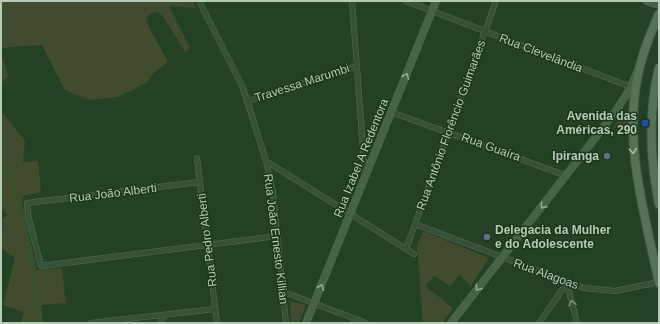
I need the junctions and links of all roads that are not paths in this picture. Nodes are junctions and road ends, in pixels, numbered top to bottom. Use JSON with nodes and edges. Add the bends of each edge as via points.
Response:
{"nodes":[{"id":1,"x":199,"y":1,"type":"edge"},
{"id":2,"x":352,"y":1,"type":"edge"},
{"id":3,"x":406,"y":1,"type":"edge"},
{"id":4,"x":436,"y":1,"type":"edge"},
{"id":5,"x":496,"y":1,"type":"edge"},
{"id":6,"x":647,"y":1,"type":"edge"},
{"id":7,"x":659,"y":5,"type":"edge"},
{"id":8,"x":432,"y":11,"type":"junction"},
{"id":9,"x":659,"y":14,"type":"edge"},
{"id":10,"x":484,"y":31,"type":"junction"},
{"id":11,"x":642,"y":57,"type":"junction"},
{"id":12,"x":357,"y":66,"type":"junction"},
{"id":13,"x":659,"y":68,"type":"edge"},
{"id":14,"x":631,"y":87,"type":"junction"},
{"id":15,"x":248,"y":101,"type":"junction"},
{"id":16,"x":391,"y":112,"type":"junction"},
{"id":17,"x":448,"y":132,"type":"junction"},
{"id":18,"x":197,"y":158,"type":"dead end"},
{"id":19,"x":266,"y":161,"type":"junction"},
{"id":20,"x":567,"y":176,"type":"junction"},
{"id":21,"x":365,"y":177,"type":"junction"},
{"id":22,"x":200,"y":182,"type":"junction"},
{"id":23,"x":659,"y":204,"type":"edge"},
{"id":24,"x":350,"y":214,"type":"junction"},
{"id":25,"x":415,"y":224,"type":"junction"},
{"id":26,"x":277,"y":236,"type":"junction"},
{"id":27,"x":207,"y":245,"type":"junction"},
{"id":28,"x":406,"y":249,"type":"junction"},
{"id":29,"x":414,"y":254,"type":"dead end"},
{"id":30,"x":502,"y":257,"type":"junction"},
{"id":31,"x":659,"y":282,"type":"edge"},
{"id":32,"x":567,"y":283,"type":"junction"},
{"id":33,"x":284,"y":292,"type":"junction"},
{"id":34,"x":314,"y":304,"type":"junction"},
{"id":35,"x":215,"y":309,"type":"junction"},
{"id":36,"x":164,"y":315,"type":"junction"},
{"id":37,"x":91,"y":323,"type":"edge"},
{"id":38,"x":160,"y":323,"type":"edge"},
{"id":39,"x":217,"y":323,"type":"edge"},
{"id":40,"x":286,"y":323,"type":"edge"},
{"id":41,"x":306,"y":323,"type":"edge"},
{"id":42,"x":366,"y":323,"type":"edge"},
{"id":43,"x":451,"y":323,"type":"edge"},
{"id":44,"x":539,"y":323,"type":"edge"},
{"id":45,"x":576,"y":323,"type":"edge"}],
"edges":[{"from":1,"to":15,"type":"street","name":"Rua João Ernesto Killian","via":[[238,76]]},
{"from":2,"to":12,"type":"street"},
{"from":3,"to":8,"type":"street","name":"Rua Clevelândia"},
{"from":4,"to":8,"type":"main road","name":"Rua Izabel A Redentora"},
{"from":5,"to":10,"type":"street","name":"Rua Antônio Florêncio Guimarães"},
{"from":6,"to":7,"type":"main road"},
{"from":8,"to":10,"type":"street","name":"Rua Clevelândia"},
{"from":16,"to":8,"type":"main road","name":"Rua Izabel A Redentora","one_way":true},
{"from":9,"to":11,"type":"main road"},
{"from":10,"to":14,"type":"street","name":"Rua Clevelândia"},
{"from":10,"to":17,"type":"street","name":"Rua Antônio Florêncio Guimarães"},
{"from":11,"to":14,"type":"main road"},
{"from":11,"to":31,"type":"main road","one_way":true,"via":[[635,95],[633,148],[636,174]]},
{"from":12,"to":15,"type":"street","name":"Travessa Marumbi"},
{"from":12,"to":21,"type":"street"},
{"from":13,"to":23,"type":"main road","via":[[653,104],[651,143]]},
{"from":14,"to":20,"type":"main road"},
{"from":15,"to":19,"type":"street","name":"Rua João Ernesto Killian"},
{"from":16,"to":17,"type":"street","name":"Rua Guaíra"},
{"from":16,"to":21,"type":"main road","name":"Rua Izabel A Redentora"},
{"from":17,"to":20,"type":"street","name":"Rua Guaíra"},
{"from":17,"to":25,"type":"street","name":"Rua Antônio Florêncio Guimarães"},
{"from":18,"to":22,"type":"street","name":"Rua Pedro Alberti"},
{"from":19,"to":24,"type":"street"},
{"from":19,"to":26,"type":"street","name":"Rua João Ernesto Killian","via":[[273,194]]},
{"from":20,"to":30,"type":"main road","one_way":true},
{"from":21,"to":24,"type":"main road","name":"Rua Izabel A Redentora"},
{"from":22,"to":27,"type":"street","name":"Rua Pedro Alberti"},
{"from":22,"to":27,"type":"street","name":"Rua João Alberti","via":[[27,203],[28,215],[41,266]]},
{"from":24,"to":28,"type":"street"},
{"from":34,"to":24,"type":"main road","name":"Rua Izabel A Redentora","one_way":true},
{"from":25,"to":28,"type":"street","name":"Rua Antônio Florêncio Guimarães"},
{"from":25,"to":30,"type":"street","name":"Rua Alagoas"},
{"from":26,"to":27,"type":"street"},
{"from":26,"to":33,"type":"street","name":"Rua João Ernesto Killian"},
{"from":27,"to":35,"type":"street","name":"Rua Pedro Alberti"},
{"from":28,"to":29,"type":"street"},
{"from":30,"to":32,"type":"street","name":"Rua Alagoas"},
{"from":30,"to":43,"type":"main road","one_way":true},
{"from":31,"to":32,"type":"street","name":"Rua Alagoas","via":[[615,291],[592,290]]},
{"from":32,"to":44,"type":"street"},
{"from":45,"to":32,"type":"street","one_way":true},
{"from":33,"to":34,"type":"street"},
{"from":33,"to":40,"type":"street","name":"Rua João Ernesto Killian"},
{"from":34,"to":41,"type":"main road","name":"Rua Izabel A Redentora"},
{"from":34,"to":42,"type":"street"},
{"from":35,"to":36,"type":"street"},
{"from":35,"to":39,"type":"street","name":"Rua Pedro Alberti"},
{"from":36,"to":37,"type":"street"},
{"from":36,"to":38,"type":"street"}]}
